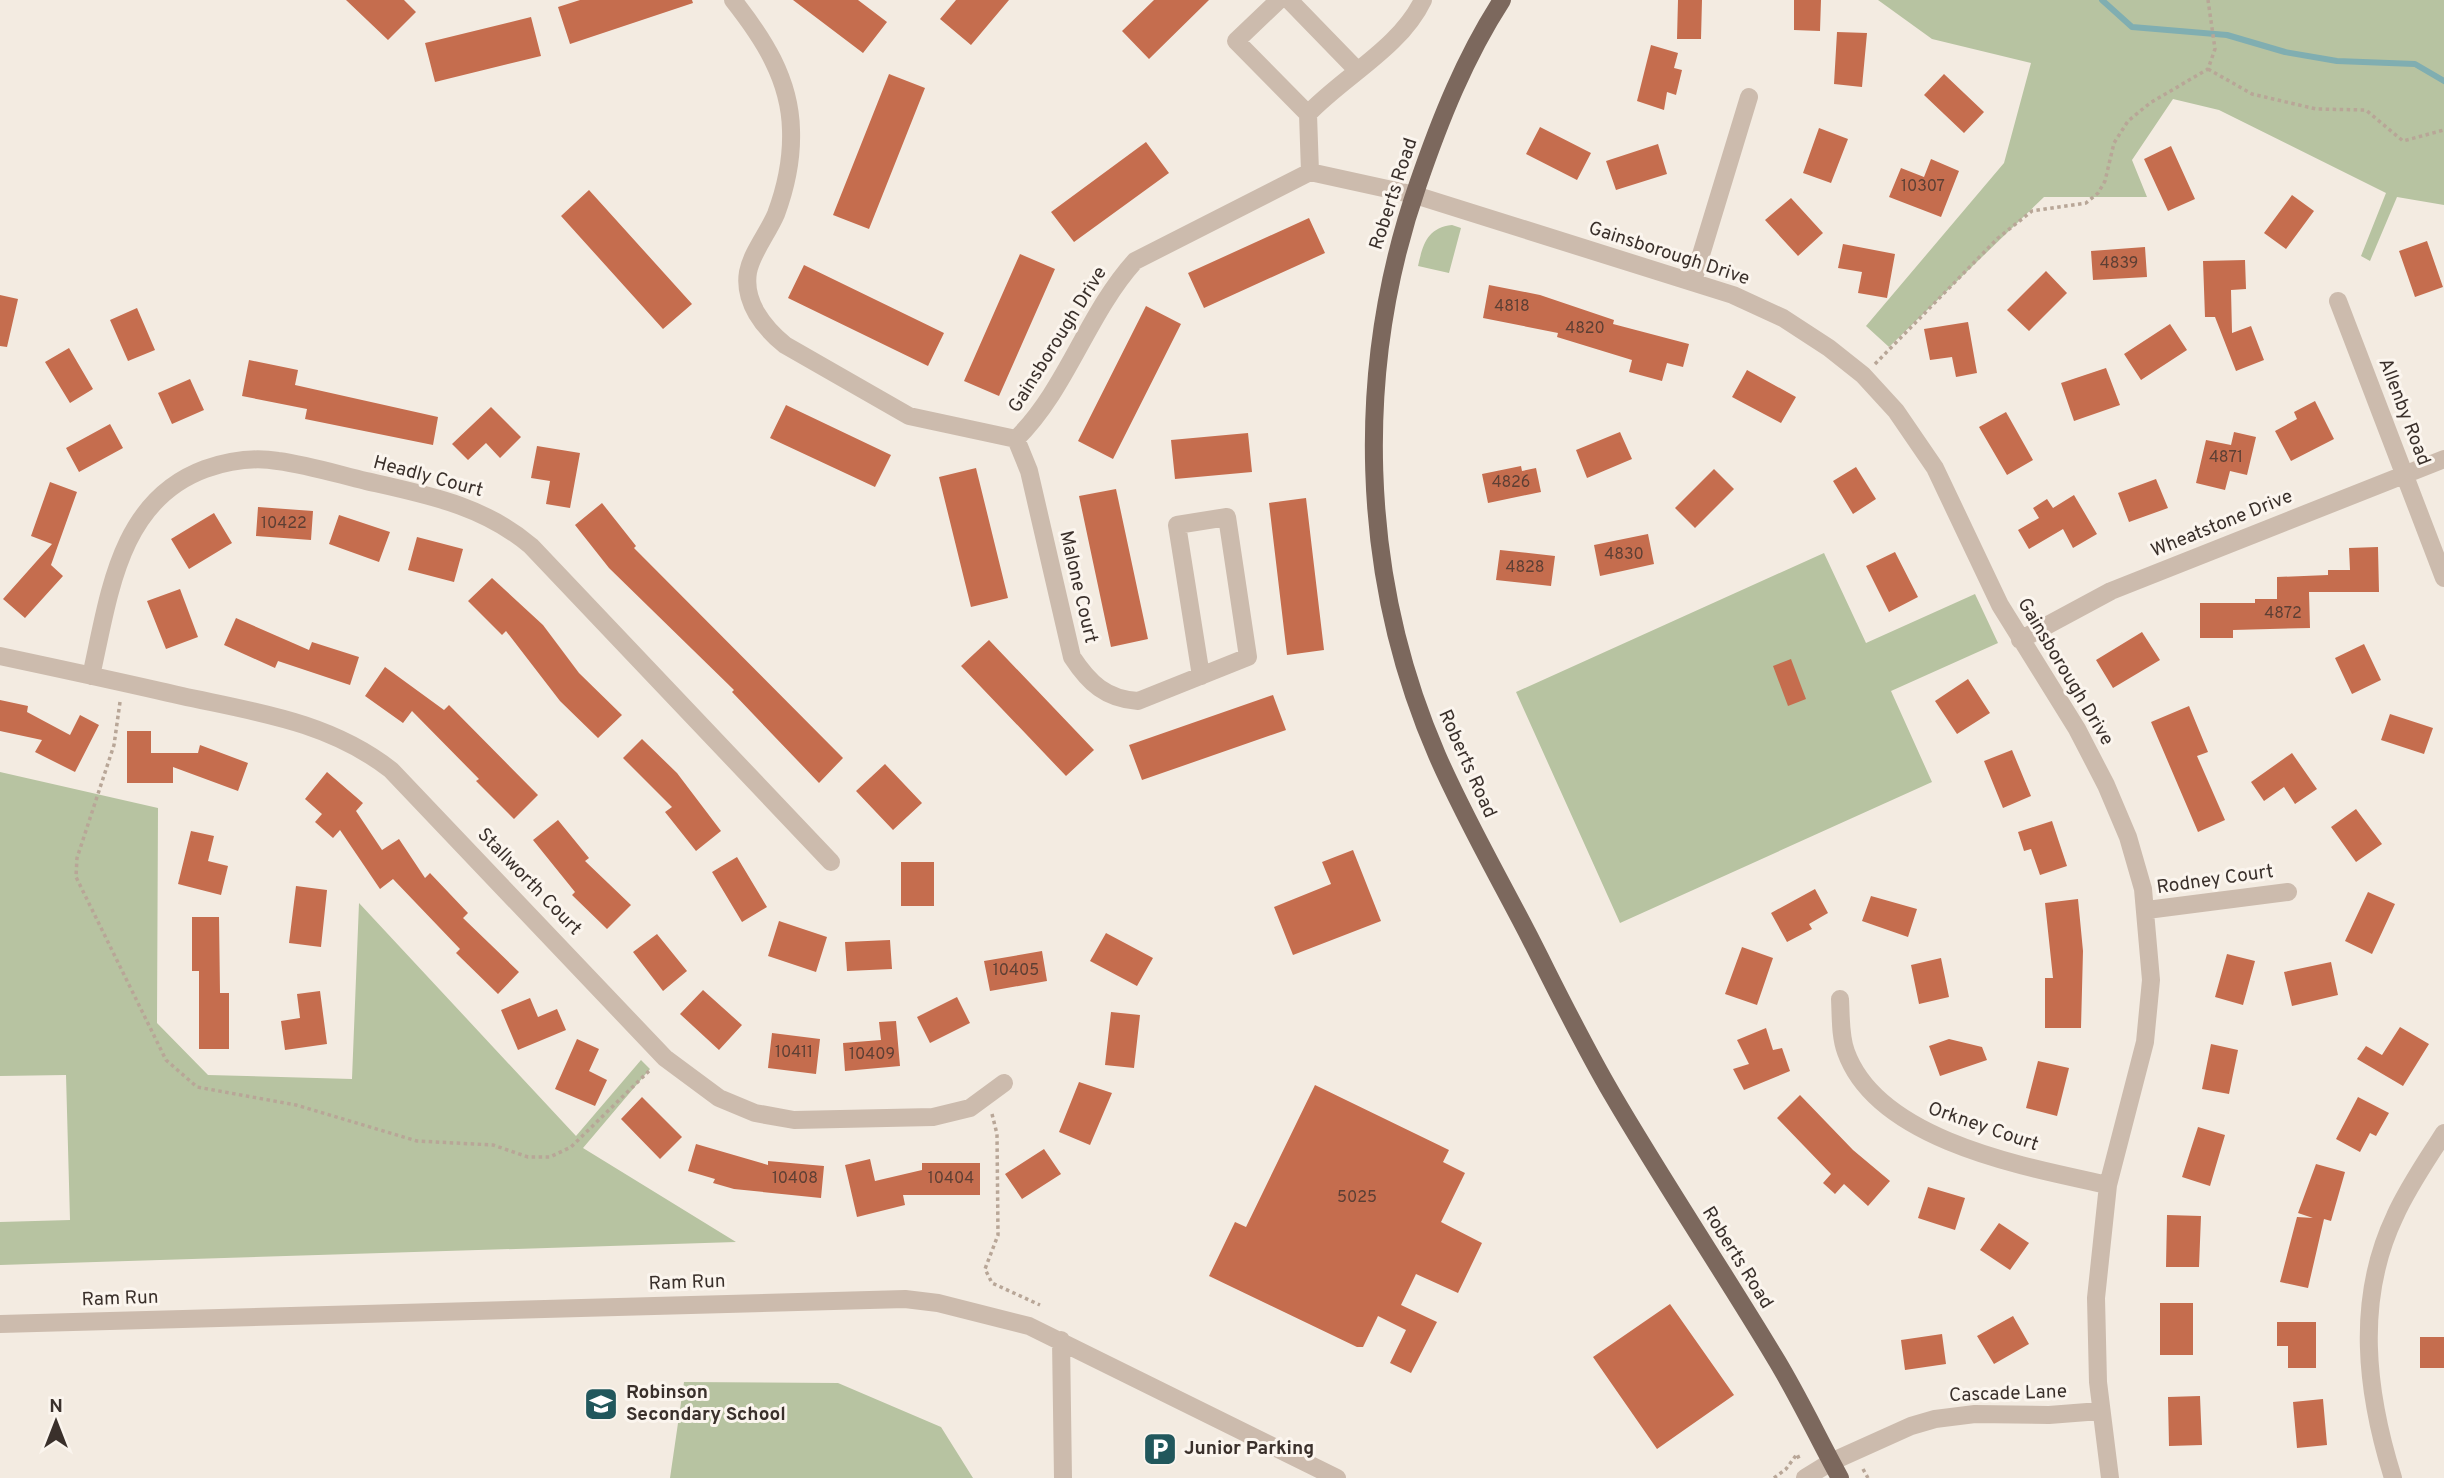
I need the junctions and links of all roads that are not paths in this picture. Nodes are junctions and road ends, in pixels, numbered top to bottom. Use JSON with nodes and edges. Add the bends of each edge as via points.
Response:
{"nodes":[{"id":1,"x":733,"y":0,"type":"edge"},
{"id":2,"x":1279,"y":0,"type":"edge"},
{"id":3,"x":1289,"y":0,"type":"edge"},
{"id":4,"x":1423,"y":0,"type":"edge"},
{"id":5,"x":1502,"y":0,"type":"edge"},
{"id":6,"x":1357,"y":70,"type":"junction"},
{"id":7,"x":1749,"y":97,"type":"dead end"},
{"id":8,"x":1308,"y":114,"type":"junction"},
{"id":9,"x":1310,"y":172,"type":"junction"},
{"id":10,"x":1415,"y":195,"type":"junction"},
{"id":11,"x":1693,"y":281,"type":"junction"},
{"id":12,"x":2338,"y":301,"type":"dead end"},
{"id":13,"x":1016,"y":439,"type":"junction"},
{"id":14,"x":2444,"y":459,"type":"edge"},
{"id":15,"x":2406,"y":474,"type":"junction"},
{"id":16,"x":2444,"y":578,"type":"edge"},
{"id":17,"x":2021,"y":640,"type":"junction"},
{"id":18,"x":0,"y":656,"type":"edge"},
{"id":19,"x":91,"y":676,"type":"junction"},
{"id":20,"x":1201,"y":676,"type":"junction"},
{"id":21,"x":831,"y":862,"type":"dead end"},
{"id":22,"x":2288,"y":892,"type":"dead end"},
{"id":23,"x":2147,"y":910,"type":"junction"},
{"id":24,"x":1840,"y":999,"type":"dead end"},
{"id":25,"x":1004,"y":1083,"type":"dead end"},
{"id":26,"x":2444,"y":1133,"type":"edge"},
{"id":27,"x":2108,"y":1185,"type":"junction"},
{"id":28,"x":0,"y":1324,"type":"edge"},
{"id":29,"x":1061,"y":1340,"type":"junction"},
{"id":30,"x":2100,"y":1411,"type":"junction"},
{"id":31,"x":1835,"y":1470,"type":"edge"},
{"id":32,"x":1063,"y":1478,"type":"edge"},
{"id":33,"x":1336,"y":1478,"type":"edge"},
{"id":34,"x":1805,"y":1478,"type":"edge"},
{"id":35,"x":2110,"y":1478,"type":"edge"},
{"id":36,"x":2393,"y":1478,"type":"edge"}],
"edges":[{"from":1,"to":13,"type":"street","name":"Gainsborough Drive","via":[[770,51],[790,116],[786,182],[748,272],[750,295],[768,331],[909,416]]},
{"from":2,"to":8,"type":"street","via":[[1236,41]]},
{"from":3,"to":6,"type":"street"},
{"from":4,"to":6,"type":"street","via":[[1413,20]]},
{"from":5,"to":10,"type":"main road","name":"Roberts Road","via":[[1458,81]]},
{"from":6,"to":8,"type":"street"},
{"from":7,"to":11,"type":"street"},
{"from":8,"to":9,"type":"street"},
{"from":9,"to":10,"type":"street","name":"Gainsborough Drive"},
{"from":9,"to":13,"type":"street","name":"Gainsborough Drive","via":[[1135,261],[1115,283],[1036,420]]},
{"from":10,"to":11,"type":"street","name":"Gainsborough Drive"},
{"from":10,"to":31,"type":"main road","name":"Roberts Road","via":[[1383,310],[1373,434],[1384,569],[1416,698],[1457,798],[1609,1089],[1777,1360]]},
{"from":11,"to":17,"type":"street","name":"Gainsborough Drive","via":[[1783,318],[1863,375],[1896,411],[1935,468],[1976,560]]},
{"from":12,"to":15,"type":"street","name":"Allenby Road"},
{"from":13,"to":20,"type":"street","name":"Malone Court","via":[[1029,471],[1072,657],[1084,675],[1102,692],[1138,701]]},
{"from":14,"to":15,"type":"street","name":"Wheatstone Drive"},
{"from":15,"to":16,"type":"street","name":"Allenby Road"},
{"from":15,"to":17,"type":"street","name":"Wheatstone Drive","via":[[2111,591]]},
{"from":17,"to":23,"type":"street","name":"Gainsborough Drive","via":[[2106,785],[2128,837]]},
{"from":18,"to":19,"type":"street","name":"Stallworth Court"},
{"from":19,"to":21,"type":"street","name":"Headly Court","via":[[125,544],[143,514],[180,480],[217,465],[277,460],[447,500],[489,515],[531,546]]},
{"from":19,"to":25,"type":"street","name":"Stallworth Court","via":[[306,724],[372,755],[509,891],[663,1056],[719,1098],[755,1113],[794,1120],[933,1117],[956,1114]]},
{"from":20,"to":20,"type":"street","name":"Malone Court","via":[[1248,657],[1227,517],[1177,525]]},
{"from":22,"to":23,"type":"street","name":"Rodney Court"},
{"from":23,"to":27,"type":"street","name":"Gainsborough Drive","via":[[2151,980],[2146,1042]]},
{"from":24,"to":27,"type":"street","name":"Orkney Court","via":[[1842,1037],[1849,1059],[1868,1088],[1897,1115],[1964,1147]]},
{"from":26,"to":36,"type":"street","via":[[2395,1215],[2369,1311],[2368,1367]]},
{"from":27,"to":30,"type":"street","name":"Gainsborough Drive","via":[[2096,1298]]},
{"from":28,"to":29,"type":"street","name":"Ram Run","via":[[905,1299],[999,1317]]},
{"from":29,"to":32,"type":"street"},
{"from":29,"to":33,"type":"street","name":"Ram Run"},
{"from":30,"to":31,"type":"street","name":"Cascade Lane","via":[[1975,1413],[1935,1419]]},
{"from":30,"to":35,"type":"street","name":"Gainsborough Drive"},
{"from":31,"to":34,"type":"street","name":"Cascade Lane"}]}
